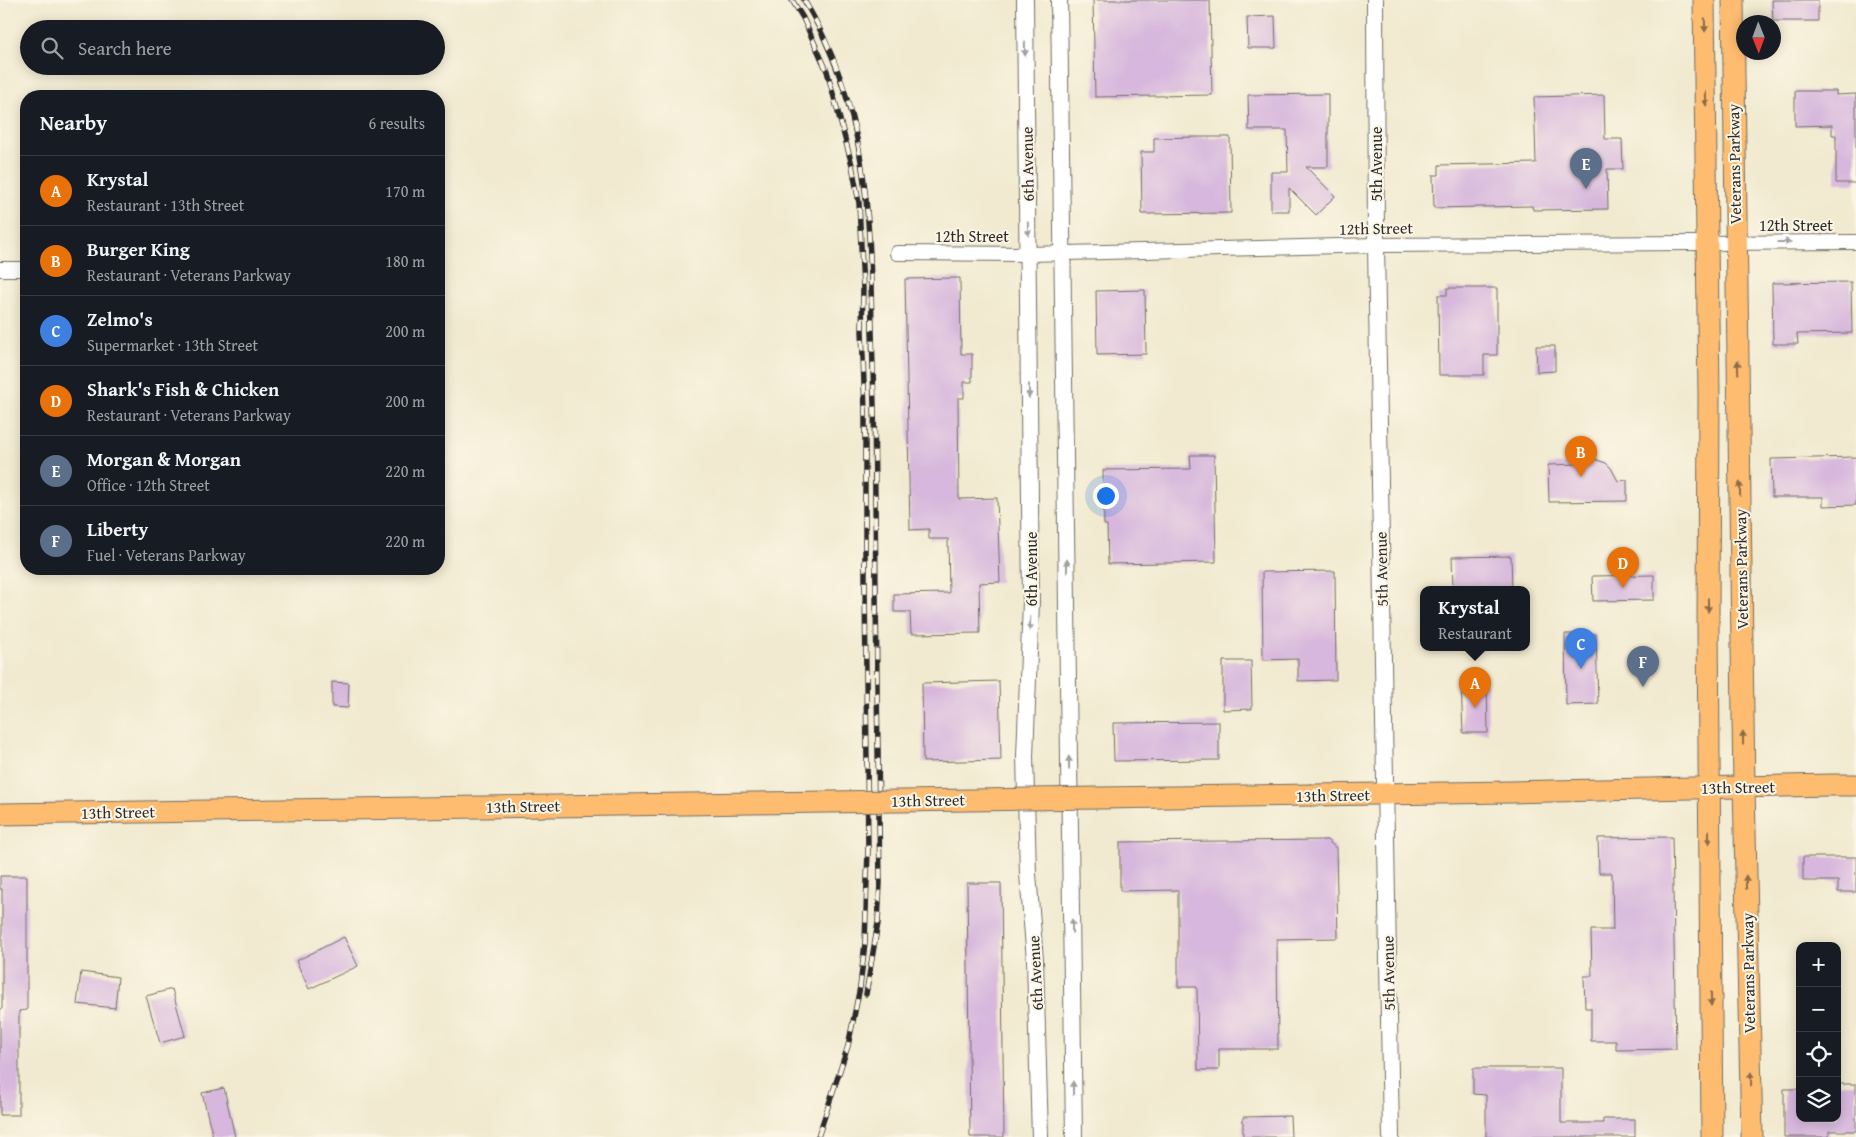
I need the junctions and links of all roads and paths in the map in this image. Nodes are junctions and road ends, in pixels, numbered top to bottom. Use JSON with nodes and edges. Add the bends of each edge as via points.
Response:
{"nodes":[{"id":1,"x":1025,"y":0,"type":"edge"},
{"id":2,"x":1059,"y":0,"type":"edge"},
{"id":3,"x":1375,"y":0,"type":"edge"},
{"id":4,"x":1704,"y":0,"type":"edge"},
{"id":5,"x":1733,"y":0,"type":"edge"},
{"id":6,"x":1735,"y":242,"type":"junction"},
{"id":7,"x":1856,"y":242,"type":"edge"},
{"id":8,"x":1708,"y":243,"type":"junction"},
{"id":9,"x":1376,"y":245,"type":"junction"},
{"id":10,"x":897,"y":253,"type":"dead end"},
{"id":11,"x":1062,"y":253,"type":"junction"},
{"id":12,"x":1028,"y":254,"type":"junction"},
{"id":13,"x":0,"y":268,"type":"edge"},
{"id":14,"x":20,"y":269,"type":"edge"},
{"id":15,"x":1856,"y":786,"type":"edge"},
{"id":16,"x":1744,"y":787,"type":"junction"},
{"id":17,"x":1709,"y":788,"type":"junction"},
{"id":18,"x":1384,"y":794,"type":"junction"},
{"id":19,"x":0,"y":814,"type":"edge"},
{"id":20,"x":1040,"y":1137,"type":"edge"},
{"id":21,"x":1074,"y":1137,"type":"edge"},
{"id":22,"x":1391,"y":1137,"type":"edge"},
{"id":23,"x":1712,"y":1137,"type":"edge"},
{"id":24,"x":1752,"y":1137,"type":"edge"}],
"edges":[{"from":1,"to":12,"type":"street","name":"6th Avenue","one_way":true},
{"from":2,"to":11,"type":"street","name":"6th Avenue"},
{"from":3,"to":9,"type":"street","name":"5th Avenue"},
{"from":4,"to":8,"type":"main road","name":"Veterans Parkway","one_way":true},
{"from":5,"to":6,"type":"main road","name":"Veterans Parkway"},
{"from":6,"to":7,"type":"street","name":"12th Street","one_way":true},
{"from":6,"to":8,"type":"street","name":"12th Street"},
{"from":16,"to":6,"type":"main road","name":"Veterans Parkway","one_way":true},
{"from":8,"to":9,"type":"street","name":"12th Street"},
{"from":8,"to":17,"type":"main road","name":"Veterans Parkway","one_way":true},
{"from":9,"to":11,"type":"street","name":"12th Street"},
{"from":9,"to":18,"type":"street","name":"5th Avenue"},
{"from":10,"to":12,"type":"street","name":"12th Street"},
{"from":11,"to":12,"type":"street","name":"12th Street"},
{"from":21,"to":11,"type":"street","name":"6th Avenue","one_way":true},
{"from":12,"to":20,"type":"street","name":"6th Avenue","one_way":true,"via":[[1031,602],[1026,766]]},
{"from":13,"to":14,"type":"street"},
{"from":15,"to":16,"type":"main road","name":"13th Street"},
{"from":16,"to":17,"type":"main road","name":"13th Street"},
{"from":24,"to":16,"type":"main road","name":"Veterans Parkway","one_way":true},
{"from":17,"to":18,"type":"main road","name":"13th Street"},
{"from":17,"to":23,"type":"main road","name":"Veterans Parkway","one_way":true},
{"from":18,"to":19,"type":"main road","name":"13th Street","bridge":true},
{"from":18,"to":22,"type":"street","name":"5th Avenue"}]}
